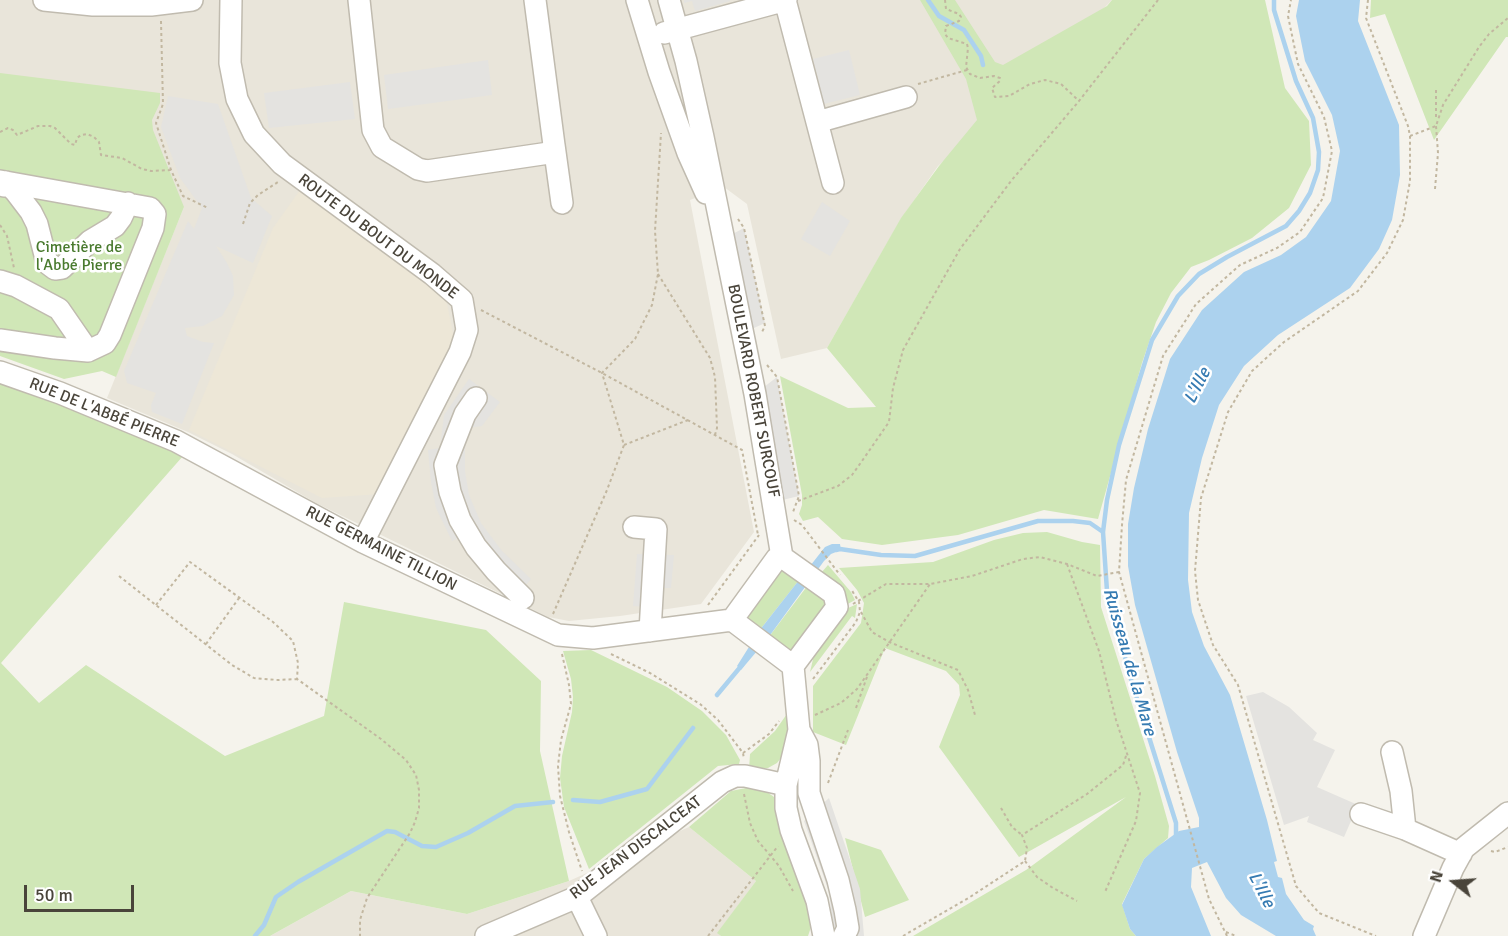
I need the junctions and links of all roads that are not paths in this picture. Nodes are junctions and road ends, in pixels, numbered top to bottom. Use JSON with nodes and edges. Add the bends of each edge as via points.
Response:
{"nodes":[{"id":1,"x":44,"y":0,"type":"edge"},
{"id":2,"x":192,"y":0,"type":"edge"},
{"id":3,"x":231,"y":0,"type":"edge"},
{"id":4,"x":359,"y":0,"type":"edge"},
{"id":5,"x":535,"y":0,"type":"edge"},
{"id":6,"x":637,"y":0,"type":"edge"},
{"id":7,"x":669,"y":0,"type":"edge"},
{"id":8,"x":785,"y":0,"type":"edge"},
{"id":9,"x":753,"y":4,"type":"edge"},
{"id":10,"x":678,"y":30,"type":"junction"},
{"id":11,"x":649,"y":36,"type":"junction"},
{"id":12,"x":906,"y":97,"type":"road end"},
{"id":13,"x":817,"y":122,"type":"junction"},
{"id":14,"x":554,"y":145,"type":"junction"},
{"id":15,"x":833,"y":183,"type":"dead end"},
{"id":16,"x":2,"y":186,"type":"edge"},
{"id":17,"x":128,"y":203,"type":"junction"},
{"id":18,"x":562,"y":203,"type":"dead end"},
{"id":19,"x":727,"y":219,"type":"junction"},
{"id":20,"x":55,"y":269,"type":"junction"},
{"id":21,"x":8,"y":283,"type":"edge"},
{"id":22,"x":59,"y":309,"type":"junction"},
{"id":23,"x":0,"y":340,"type":"edge"},
{"id":24,"x":88,"y":351,"type":"junction"},
{"id":25,"x":0,"y":372,"type":"edge"},
{"id":26,"x":476,"y":398,"type":"dead end"},
{"id":27,"x":207,"y":458,"type":"joint"},
{"id":28,"x":634,"y":527,"type":"dead end"},
{"id":29,"x":363,"y":542,"type":"junction"},
{"id":30,"x":787,"y":561,"type":"junction"},
{"id":31,"x":496,"y":571,"type":"junction"},
{"id":32,"x":523,"y":598,"type":"dead end"},
{"id":33,"x":479,"y":599,"type":"junction"},
{"id":34,"x":729,"y":624,"type":"junction"},
{"id":35,"x":650,"y":631,"type":"junction"},
{"id":36,"x":789,"y":668,"type":"junction"},
{"id":37,"x":799,"y":730,"type":"junction"},
{"id":38,"x":1392,"y":752,"type":"dead end"},
{"id":39,"x":786,"y":785,"type":"junction"},
{"id":40,"x":1508,"y":813,"type":"edge"},
{"id":41,"x":1361,"y":814,"type":"dead end"},
{"id":42,"x":1405,"y":829,"type":"junction"},
{"id":43,"x":1461,"y":854,"type":"junction"},
{"id":44,"x":582,"y":892,"type":"junction"},
{"id":45,"x":486,"y":936,"type":"edge"},
{"id":46,"x":596,"y":936,"type":"edge"},
{"id":47,"x":824,"y":936,"type":"edge"},
{"id":48,"x":844,"y":936,"type":"edge"},
{"id":49,"x":1424,"y":936,"type":"edge"}],
"edges":[{"from":1,"to":2,"type":"street","via":[[93,5]]},
{"from":3,"to":29,"type":"street","name":"ROUTE DU BOUT DU MONDE","via":[[230,63],[237,99],[254,134],[293,172],[462,300],[467,330],[460,352]]},
{"from":4,"to":14,"type":"street","via":[[374,130],[382,147],[418,170],[427,171],[549,153]]},
{"from":5,"to":14,"type":"street"},
{"from":6,"to":11,"type":"street","name":"BOULEVARD ROBERT SURCOUF"},
{"from":7,"to":10,"type":"street","name":"BOULEVARD ROBERT SURCOUF"},
{"from":8,"to":9,"type":"street"},
{"from":8,"to":13,"type":"street"},
{"from":9,"to":10,"type":"street"},
{"from":10,"to":11,"type":"street"},
{"from":10,"to":19,"type":"street","name":"BOULEVARD ROBERT SURCOUF"},
{"from":11,"to":19,"type":"street","name":"BOULEVARD ROBERT SURCOUF","via":[[688,153]]},
{"from":12,"to":13,"type":"street"},
{"from":13,"to":15,"type":"street"},
{"from":14,"to":18,"type":"street"},
{"from":16,"to":17,"type":"street"},
{"from":16,"to":20,"type":"street","via":[[23,200],[32,213],[47,263]]},
{"from":17,"to":20,"type":"street","via":[[115,226],[90,241],[62,268]]},
{"from":17,"to":24,"type":"street","via":[[154,210],[155,219],[110,335],[105,343]]},
{"from":19,"to":30,"type":"street","name":"BOULEVARD ROBERT SURCOUF","via":[[776,528]]},
{"from":20,"to":22,"type":"street"},
{"from":21,"to":22,"type":"street"},
{"from":22,"to":24,"type":"street"},
{"from":23,"to":24,"type":"street"},
{"from":25,"to":27,"type":"street","name":"RUE DE L'ABBÉ PIERRE","via":[[176,441]]},
{"from":26,"to":31,"type":"street","via":[[458,430],[446,465],[460,520]]},
{"from":27,"to":29,"type":"street","name":"RUE GERMAINE TILLION"},
{"from":28,"to":35,"type":"street","via":[[656,529]]},
{"from":29,"to":33,"type":"street","name":"RUE GERMAINE TILLION"},
{"from":30,"to":34,"type":"street","via":[[777,558]]},
{"from":30,"to":36,"type":"street","via":[[834,594],[837,607]]},
{"from":31,"to":32,"type":"street"},
{"from":31,"to":33,"type":"street"},
{"from":33,"to":35,"type":"street","name":"RUE GERMAINE TILLION","via":[[552,633],[593,638]]},
{"from":34,"to":35,"type":"street"},
{"from":34,"to":36,"type":"street"},
{"from":36,"to":37,"type":"street"},
{"from":37,"to":39,"type":"street"},
{"from":37,"to":48,"type":"street","via":[[807,745],[812,805],[845,910],[848,928]]},
{"from":38,"to":42,"type":"street"},
{"from":39,"to":44,"type":"street","name":"RUE JEAN DISCALCEAT","via":[[745,776],[722,782]]},
{"from":39,"to":47,"type":"street","via":[[791,830],[817,901]]},
{"from":40,"to":43,"type":"street","via":[[1469,843]]},
{"from":41,"to":42,"type":"street"},
{"from":42,"to":43,"type":"street"},
{"from":43,"to":49,"type":"street"},
{"from":44,"to":45,"type":"street","name":"RUE JEAN DISCALCEAT"},
{"from":44,"to":46,"type":"street"}]}
